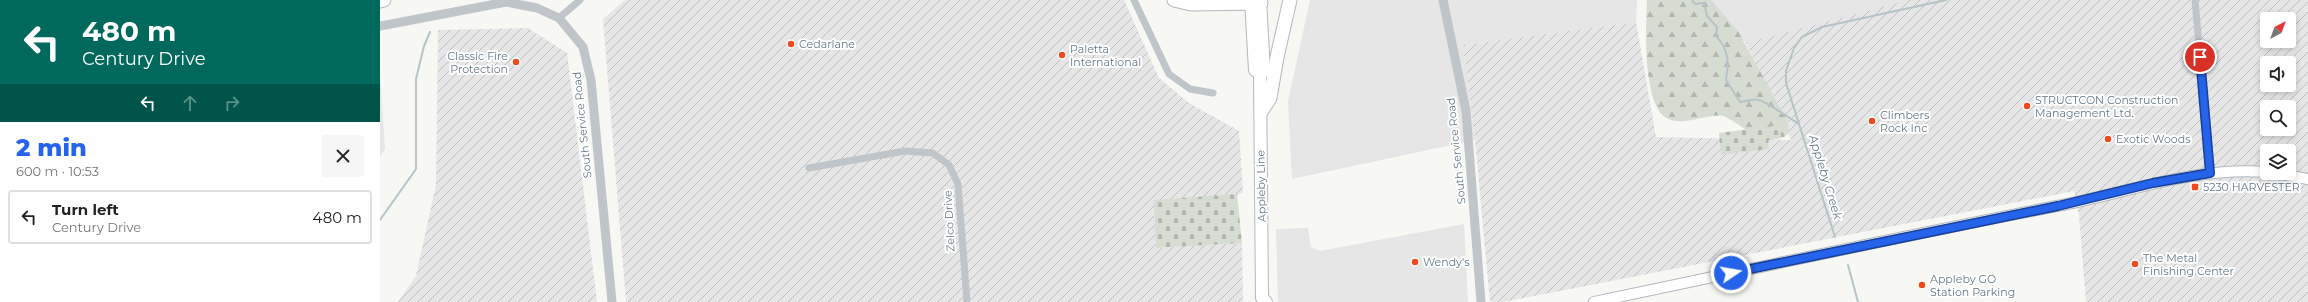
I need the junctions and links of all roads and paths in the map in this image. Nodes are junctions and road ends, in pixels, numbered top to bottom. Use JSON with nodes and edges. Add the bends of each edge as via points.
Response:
{"nodes":[{"id":1,"x":384,"y":0,"type":"edge"},
{"id":2,"x":580,"y":0,"type":"edge"},
{"id":3,"x":1134,"y":0,"type":"edge"},
{"id":4,"x":1174,"y":0,"type":"edge"},
{"id":5,"x":1290,"y":0,"type":"edge"},
{"id":6,"x":1443,"y":0,"type":"edge"},
{"id":7,"x":2196,"y":0,"type":"edge"},
{"id":8,"x":380,"y":1,"type":"edge"},
{"id":9,"x":1256,"y":2,"type":"edge"},
{"id":10,"x":559,"y":18,"type":"junction"},
{"id":11,"x":380,"y":26,"type":"edge"},
{"id":12,"x":1213,"y":93,"type":"dead end"},
{"id":13,"x":1261,"y":112,"type":"junction"},
{"id":14,"x":809,"y":168,"type":"dead end"},
{"id":15,"x":2260,"y":172,"type":"edge"},
{"id":16,"x":2210,"y":173,"type":"junction"},
{"id":17,"x":2296,"y":177,"type":"edge"},
{"id":18,"x":2308,"y":179,"type":"edge"},
{"id":19,"x":1262,"y":301,"type":"edge"},
{"id":20,"x":612,"y":302,"type":"edge"},
{"id":21,"x":967,"y":302,"type":"edge"},
{"id":22,"x":1481,"y":302,"type":"edge"},
{"id":23,"x":1594,"y":302,"type":"edge"}],
"edges":[{"from":1,"to":8,"type":"highway"},
{"from":2,"to":10,"type":"street"},
{"from":3,"to":12,"type":"street","via":[[1169,74],[1190,89]]},
{"from":4,"to":9,"type":"highway","via":[[1191,4]]},
{"from":5,"to":13,"type":"highway","via":[[1270,98]]},
{"from":6,"to":22,"type":"street","name":"South Service Road","via":[[1466,111]]},
{"from":7,"to":16,"type":"street"},
{"from":9,"to":13,"type":"main road","name":"Appleby Line","via":[[1255,70],[1260,74]]},
{"from":10,"to":11,"type":"street","name":"South Service Road","via":[[537,8],[506,2]]},
{"from":10,"to":20,"type":"street","name":"South Service Road","via":[[583,47],[591,80]]},
{"from":13,"to":19,"type":"main road","name":"Appleby Line"},
{"from":14,"to":21,"type":"street","name":"Zelco Drive","via":[[905,151],[932,153],[949,164],[958,184]]},
{"from":15,"to":16,"type":"main road"},
{"from":16,"to":23,"type":"main road"},
{"from":17,"to":18,"type":"main road"}]}
